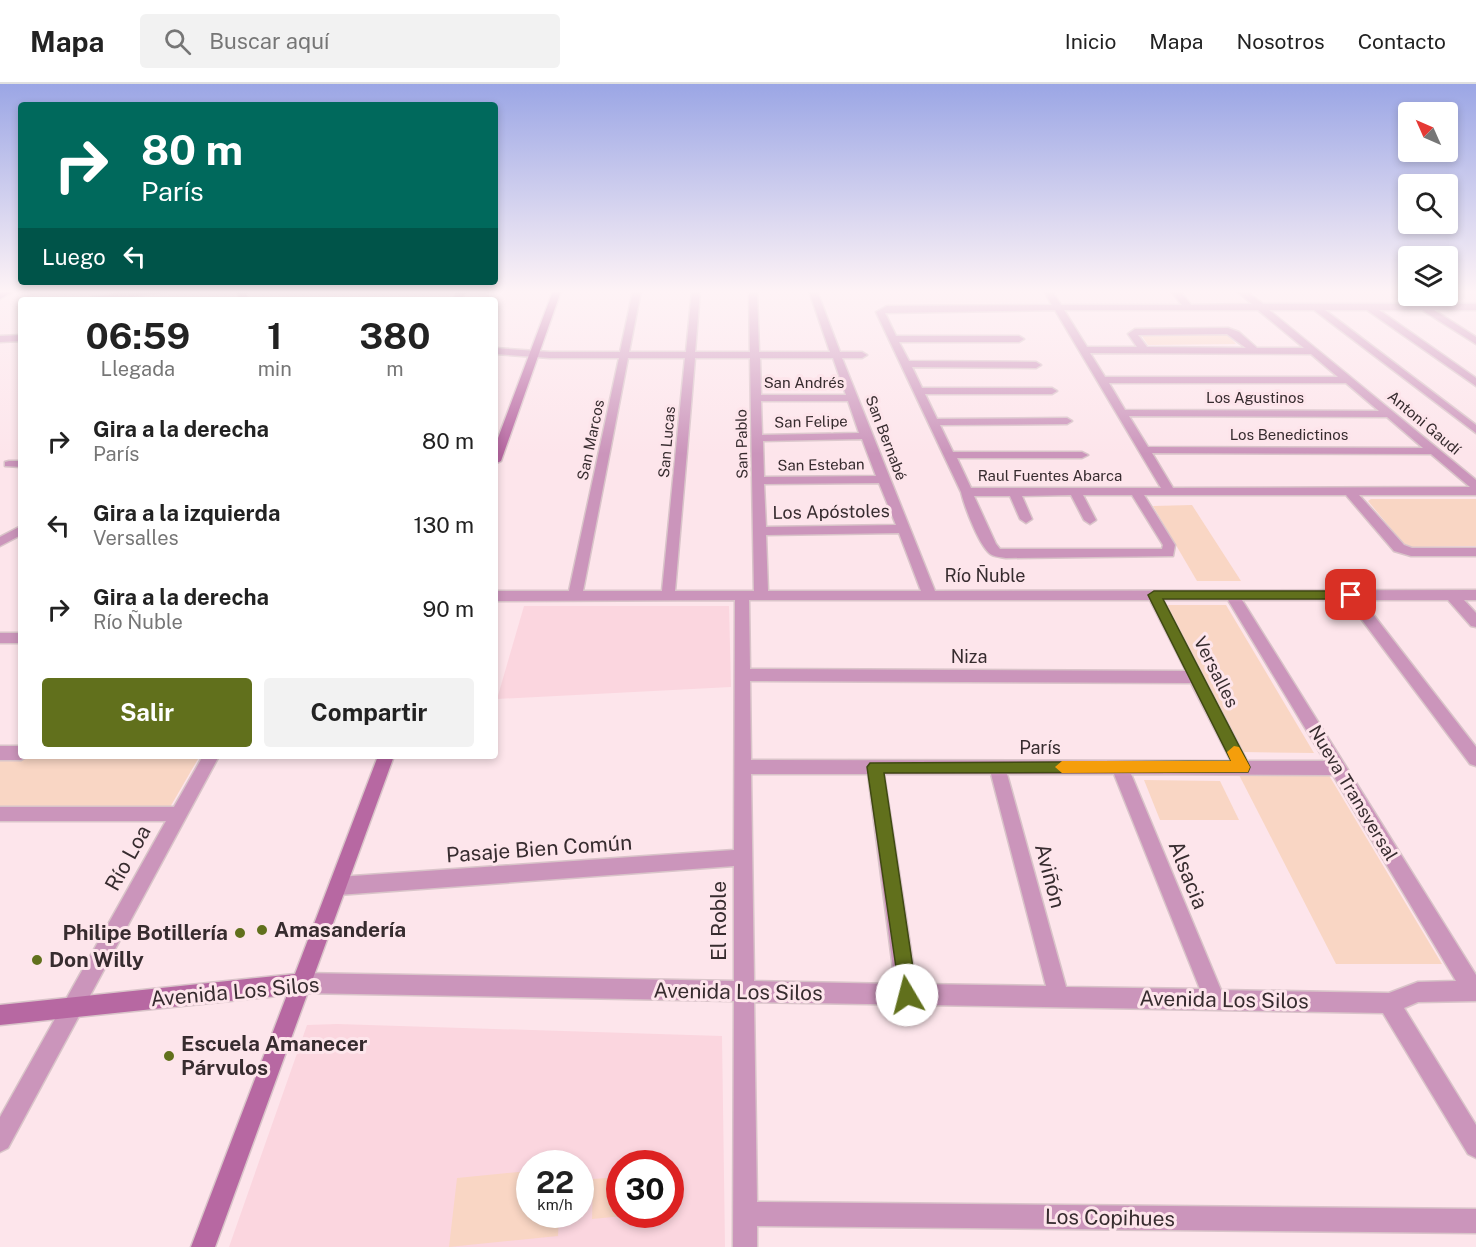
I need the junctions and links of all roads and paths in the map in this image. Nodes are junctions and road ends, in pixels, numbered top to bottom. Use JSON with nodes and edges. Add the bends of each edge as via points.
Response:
{"nodes":[{"id":1,"x":538,"y":345,"type":"edge"},
{"id":2,"x":626,"y":345,"type":"edge"},
{"id":3,"x":691,"y":345,"type":"edge"},
{"id":4,"x":755,"y":345,"type":"edge"},
{"id":5,"x":833,"y":345,"type":"edge"},
{"id":6,"x":895,"y":345,"type":"edge"},
{"id":7,"x":1079,"y":345,"type":"edge"},
{"id":8,"x":1141,"y":345,"type":"edge"},
{"id":9,"x":1249,"y":345,"type":"edge"},
{"id":10,"x":1306,"y":345,"type":"edge"},
{"id":11,"x":1366,"y":345,"type":"edge"},
{"id":12,"x":1423,"y":345,"type":"edge"},
{"id":13,"x":1083,"y":350,"type":"junction"},
{"id":14,"x":1144,"y":350,"type":"junction"},
{"id":15,"x":1254,"y":350,"type":"junction"},
{"id":16,"x":498,"y":351,"type":"edge"},
{"id":17,"x":1313,"y":351,"type":"junction"},
{"id":18,"x":535,"y":353,"type":"junction"},
{"id":19,"x":624,"y":355,"type":"junction"},
{"id":20,"x":690,"y":355,"type":"junction"},
{"id":21,"x":755,"y":355,"type":"junction"},
{"id":22,"x":836,"y":355,"type":"junction"},
{"id":23,"x":862,"y":355,"type":"dead end"},
{"id":24,"x":904,"y":364,"type":"junction"},
{"id":25,"x":1036,"y":365,"type":"dead end"},
{"id":26,"x":1101,"y":380,"type":"junction"},
{"id":27,"x":1349,"y":380,"type":"junction"},
{"id":28,"x":1476,"y":383,"type":"edge"},
{"id":29,"x":917,"y":391,"type":"junction"},
{"id":30,"x":1052,"y":391,"type":"dead end"},
{"id":31,"x":852,"y":398,"type":"junction"},
{"id":32,"x":756,"y":399,"type":"junction"},
{"id":33,"x":1121,"y":413,"type":"junction"},
{"id":34,"x":1389,"y":414,"type":"junction"},
{"id":35,"x":1067,"y":421,"type":"dead end"},
{"id":36,"x":933,"y":422,"type":"junction"},
{"id":37,"x":1476,"y":430,"type":"edge"},
{"id":38,"x":866,"y":436,"type":"junction"},
{"id":39,"x":757,"y":438,"type":"junction"},
{"id":40,"x":1144,"y":450,"type":"junction"},
{"id":41,"x":1434,"y":451,"type":"junction"},
{"id":42,"x":498,"y":453,"type":"edge"},
{"id":43,"x":949,"y":455,"type":"junction"},
{"id":44,"x":1082,"y":455,"type":"dead end"},
{"id":45,"x":884,"y":480,"type":"junction"},
{"id":46,"x":758,"y":481,"type":"junction"},
{"id":47,"x":1476,"y":486,"type":"edge"},
{"id":48,"x":1476,"y":490,"type":"edge"},
{"id":49,"x":968,"y":492,"type":"junction"},
{"id":50,"x":1014,"y":492,"type":"junction"},
{"id":51,"x":1349,"y":492,"type":"junction"},
{"id":52,"x":1076,"y":493,"type":"junction"},
{"id":53,"x":1137,"y":493,"type":"junction"},
{"id":54,"x":1170,"y":493,"type":"junction"},
{"id":55,"x":1026,"y":519,"type":"dead end"},
{"id":56,"x":1090,"y":520,"type":"dead end"},
{"id":57,"x":904,"y":529,"type":"junction"},
{"id":58,"x":759,"y":531,"type":"junction"},
{"id":59,"x":18,"y":532,"type":"edge"},
{"id":60,"x":0,"y":543,"type":"edge"},
{"id":61,"x":18,"y":543,"type":"edge"},
{"id":62,"x":1476,"y":552,"type":"edge"},
{"id":63,"x":1476,"y":594,"type":"edge"},
{"id":64,"x":930,"y":595,"type":"junction"},
{"id":65,"x":1154,"y":595,"type":"junction"},
{"id":66,"x":1232,"y":595,"type":"junction"},
{"id":67,"x":1351,"y":595,"type":"junction"},
{"id":68,"x":1452,"y":595,"type":"junction"},
{"id":69,"x":498,"y":596,"type":"edge"},
{"id":70,"x":575,"y":596,"type":"junction"},
{"id":71,"x":668,"y":596,"type":"junction"},
{"id":72,"x":751,"y":596,"type":"junction"},
{"id":73,"x":1476,"y":622,"type":"edge"},
{"id":74,"x":0,"y":638,"type":"edge"},
{"id":75,"x":18,"y":638,"type":"edge"},
{"id":76,"x":742,"y":675,"type":"junction"},
{"id":77,"x":1196,"y":677,"type":"junction"},
{"id":78,"x":0,"y":753,"type":"edge"},
{"id":79,"x":18,"y":753,"type":"edge"},
{"id":80,"x":209,"y":759,"type":"edge"},
{"id":81,"x":385,"y":759,"type":"edge"},
{"id":82,"x":1476,"y":759,"type":"edge"},
{"id":83,"x":742,"y":767,"type":"junction"},
{"id":84,"x":875,"y":767,"type":"junction"},
{"id":85,"x":997,"y":767,"type":"junction"},
{"id":86,"x":1119,"y":767,"type":"junction"},
{"id":87,"x":1242,"y":767,"type":"junction"},
{"id":88,"x":1337,"y":768,"type":"junction"},
{"id":89,"x":0,"y":814,"type":"edge"},
{"id":90,"x":179,"y":814,"type":"junction"},
{"id":91,"x":743,"y":857,"type":"junction"},
{"id":92,"x":338,"y":886,"type":"junction"},
{"id":93,"x":302,"y":983,"type":"junction"},
{"id":94,"x":743,"y":992,"type":"junction"},
{"id":95,"x":1475,"y":992,"type":"edge"},
{"id":96,"x":907,"y":995,"type":"junction"},
{"id":97,"x":1059,"y":997,"type":"junction"},
{"id":98,"x":1215,"y":1000,"type":"junction"},
{"id":99,"x":1389,"y":1002,"type":"junction"},
{"id":100,"x":73,"y":1007,"type":"junction"},
{"id":101,"x":0,"y":1016,"type":"edge"},
{"id":102,"x":0,"y":1140,"type":"edge"},
{"id":103,"x":1476,"y":1146,"type":"edge"},
{"id":104,"x":744,"y":1214,"type":"junction"},
{"id":105,"x":1476,"y":1221,"type":"edge"},
{"id":106,"x":203,"y":1247,"type":"edge"},
{"id":107,"x":745,"y":1247,"type":"edge"}],
"edges":[{"from":1,"to":18,"type":"main road"},
{"from":2,"to":19,"type":"street","name":"San Marcos"},
{"from":3,"to":20,"type":"street","name":"San Lucas"},
{"from":4,"to":21,"type":"street","name":"San Pablo"},
{"from":5,"to":22,"type":"street","name":"San Bernabé"},
{"from":6,"to":24,"type":"street","name":"Raul Fuentes Abarca"},
{"from":7,"to":13,"type":"street"},
{"from":8,"to":14,"type":"street"},
{"from":9,"to":15,"type":"street"},
{"from":10,"to":17,"type":"street","name":"Antoni Gaudí"},
{"from":11,"to":37,"type":"street"},
{"from":12,"to":28,"type":"street"},
{"from":13,"to":14,"type":"street"},
{"from":13,"to":26,"type":"street"},
{"from":14,"to":15,"type":"street"},
{"from":15,"to":17,"type":"street"},
{"from":16,"to":18,"type":"street"},
{"from":17,"to":27,"type":"street","name":"Antoni Gaudí"},
{"from":18,"to":19,"type":"street"},
{"from":18,"to":42,"type":"main road"},
{"from":19,"to":20,"type":"street"},
{"from":19,"to":70,"type":"street","name":"San Marcos"},
{"from":20,"to":21,"type":"street"},
{"from":20,"to":71,"type":"street","name":"San Lucas"},
{"from":21,"to":22,"type":"street"},
{"from":21,"to":32,"type":"street","name":"San Pablo"},
{"from":22,"to":23,"type":"street"},
{"from":22,"to":31,"type":"street","name":"San Bernabé"},
{"from":24,"to":25,"type":"street"},
{"from":24,"to":29,"type":"street","name":"Raul Fuentes Abarca"},
{"from":26,"to":27,"type":"street"},
{"from":26,"to":33,"type":"street"},
{"from":27,"to":34,"type":"street","name":"Antoni Gaudí"},
{"from":29,"to":30,"type":"street"},
{"from":29,"to":36,"type":"street","name":"Raul Fuentes Abarca"},
{"from":31,"to":32,"type":"street","name":"San Andrés"},
{"from":31,"to":38,"type":"street","name":"San Bernabé"},
{"from":32,"to":39,"type":"street","name":"San Pablo"},
{"from":33,"to":34,"type":"street","name":"Los Agustinos"},
{"from":33,"to":40,"type":"street"},
{"from":34,"to":41,"type":"street","name":"Antoni Gaudí"},
{"from":35,"to":36,"type":"street"},
{"from":36,"to":43,"type":"street","name":"Raul Fuentes Abarca"},
{"from":38,"to":39,"type":"street","name":"San Felipe"},
{"from":38,"to":45,"type":"street","name":"San Bernabé"},
{"from":39,"to":46,"type":"street","name":"San Pablo"},
{"from":40,"to":41,"type":"street","name":"Los Benedictinos"},
{"from":40,"to":54,"type":"street"},
{"from":41,"to":47,"type":"street","name":"Antoni Gaudí"},
{"from":43,"to":44,"type":"street"},
{"from":43,"to":49,"type":"street","name":"Raul Fuentes Abarca"},
{"from":45,"to":46,"type":"street","name":"San Esteban"},
{"from":45,"to":57,"type":"street","name":"San Bernabé"},
{"from":46,"to":58,"type":"street","name":"San Pablo"},
{"from":48,"to":51,"type":"street","name":"Raul Fuentes Abarca"},
{"from":49,"to":50,"type":"street","name":"Raul Fuentes Abarca"},
{"from":49,"to":53,"type":"street","via":[[990,546],[1000,553],[1165,555],[1170,552],[1169,545]]},
{"from":50,"to":52,"type":"street","name":"Raul Fuentes Abarca"},
{"from":50,"to":55,"type":"street"},
{"from":51,"to":54,"type":"street","name":"Raul Fuentes Abarca"},
{"from":51,"to":62,"type":"street","via":[[1399,548],[1411,552]]},
{"from":52,"to":53,"type":"street","name":"Raul Fuentes Abarca"},
{"from":52,"to":56,"type":"street"},
{"from":53,"to":54,"type":"street","name":"Raul Fuentes Abarca"},
{"from":57,"to":58,"type":"street","name":"Los Apóstoles"},
{"from":57,"to":64,"type":"street","name":"San Bernabé"},
{"from":58,"to":72,"type":"street","name":"San Pablo"},
{"from":59,"to":60,"type":"street"},
{"from":60,"to":61,"type":"street"},
{"from":63,"to":68,"type":"street","name":"Río Ñuble"},
{"from":64,"to":65,"type":"street","name":"Río Ñuble"},
{"from":64,"to":72,"type":"street","name":"Río Ñuble"},
{"from":65,"to":66,"type":"street","name":"Río Ñuble"},
{"from":65,"to":77,"type":"street","name":"Versalles"},
{"from":66,"to":67,"type":"street","name":"Río Ñuble"},
{"from":66,"to":88,"type":"street","name":"Nueva Transversal"},
{"from":67,"to":68,"type":"street","name":"Río Ñuble"},
{"from":67,"to":82,"type":"street"},
{"from":68,"to":73,"type":"street"},
{"from":69,"to":70,"type":"street","name":"Río Ñuble"},
{"from":70,"to":71,"type":"street","name":"Río Ñuble"},
{"from":71,"to":72,"type":"street","name":"Río Ñuble"},
{"from":72,"to":76,"type":"street","name":"El Roble"},
{"from":74,"to":75,"type":"street"},
{"from":76,"to":77,"type":"street","name":"Niza"},
{"from":76,"to":83,"type":"street","name":"El Roble"},
{"from":77,"to":87,"type":"street","name":"Versalles"},
{"from":78,"to":79,"type":"street"},
{"from":80,"to":90,"type":"street","name":"Río Loa"},
{"from":81,"to":92,"type":"main road"},
{"from":83,"to":84,"type":"street","name":"París"},
{"from":83,"to":91,"type":"street","name":"El Roble"},
{"from":84,"to":85,"type":"street","name":"París"},
{"from":84,"to":96,"type":"street"},
{"from":85,"to":86,"type":"street","name":"París"},
{"from":85,"to":97,"type":"street","name":"Aviñón"},
{"from":86,"to":87,"type":"street","name":"París"},
{"from":86,"to":98,"type":"street","name":"Alsacia"},
{"from":87,"to":88,"type":"street","name":"París"},
{"from":88,"to":95,"type":"street","name":"Nueva Transversal"},
{"from":89,"to":90,"type":"street"},
{"from":90,"to":100,"type":"street","name":"Río Loa"},
{"from":91,"to":92,"type":"street","name":"Pasaje Bien Común"},
{"from":91,"to":94,"type":"street","name":"El Roble"},
{"from":92,"to":93,"type":"main road"},
{"from":93,"to":94,"type":"street","name":"Avenida Los Silos"},
{"from":93,"to":100,"type":"main road","name":"Avenida Los Silos"},
{"from":93,"to":106,"type":"main road"},
{"from":94,"to":96,"type":"street","name":"Avenida Los Silos"},
{"from":94,"to":104,"type":"street","name":"El Roble"},
{"from":95,"to":99,"type":"street","name":"Avenida Los Silos","via":[[1418,992]]},
{"from":96,"to":97,"type":"street","name":"Avenida Los Silos"},
{"from":97,"to":98,"type":"street","name":"Avenida Los Silos"},
{"from":98,"to":99,"type":"street","name":"Avenida Los Silos"},
{"from":99,"to":103,"type":"street"},
{"from":100,"to":101,"type":"main road","name":"Avenida Los Silos"},
{"from":100,"to":102,"type":"street","name":"Río Loa"},
{"from":104,"to":105,"type":"street","name":"Los Copihues"},
{"from":104,"to":107,"type":"street","name":"El Roble"}]}
